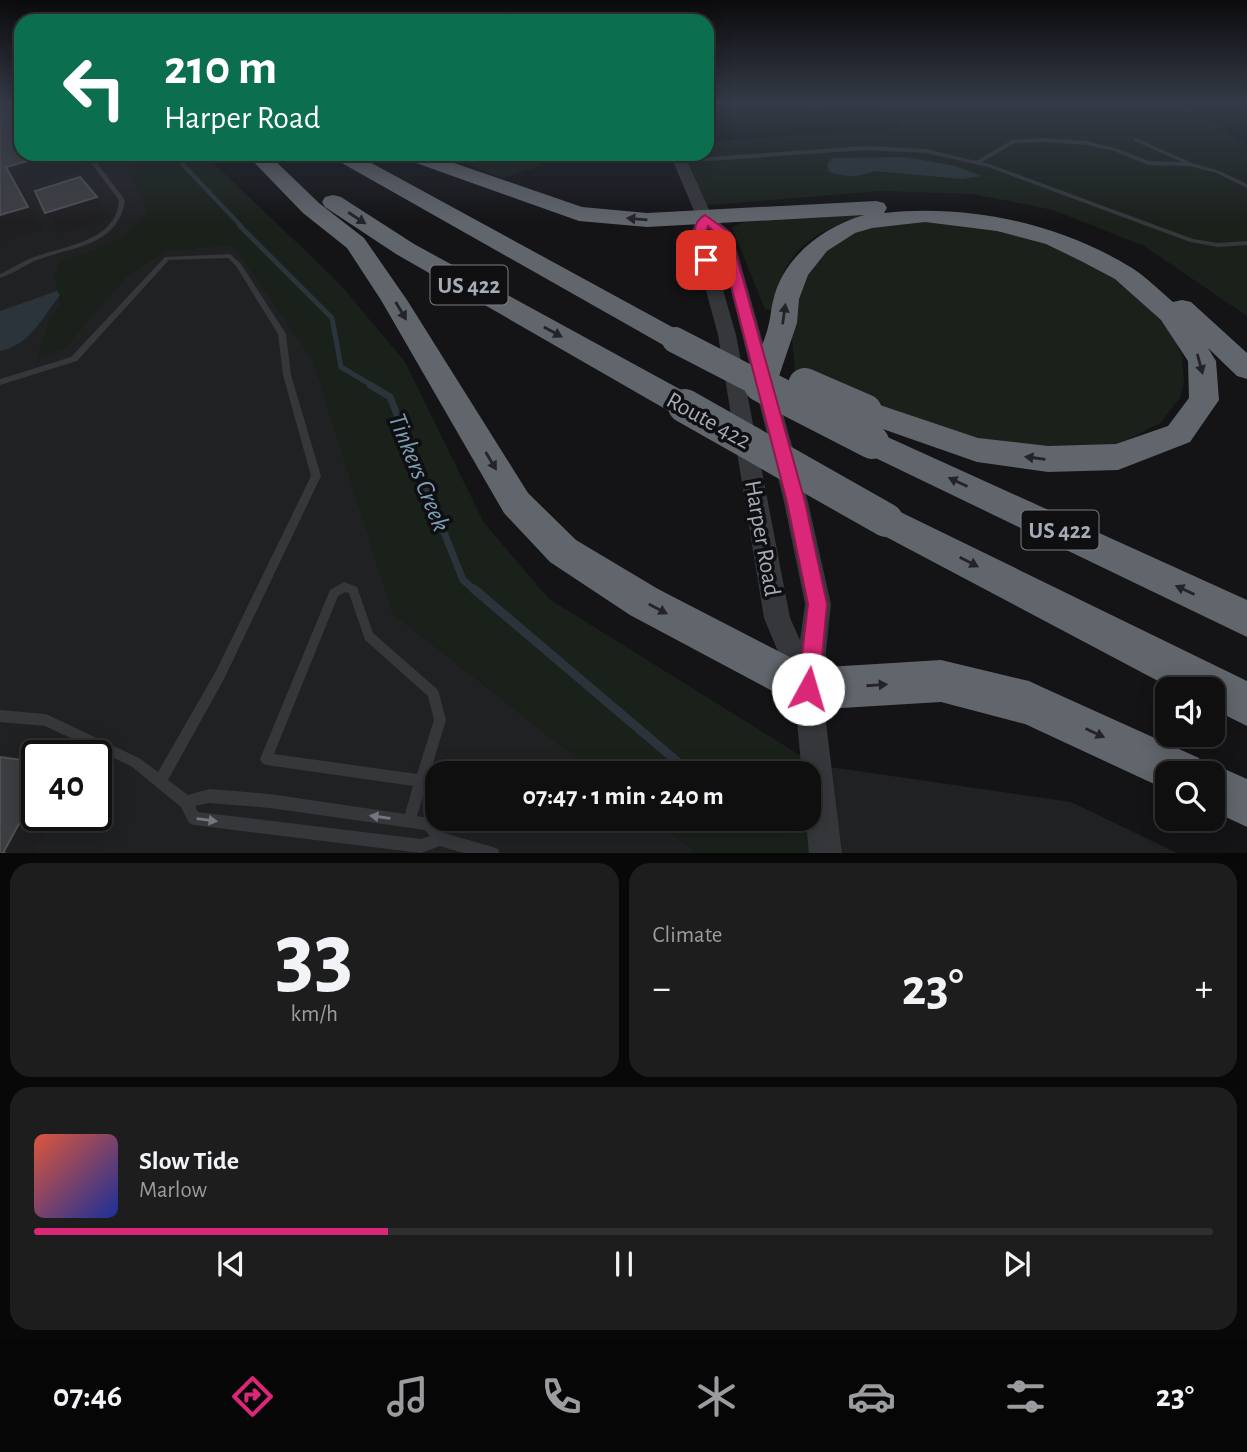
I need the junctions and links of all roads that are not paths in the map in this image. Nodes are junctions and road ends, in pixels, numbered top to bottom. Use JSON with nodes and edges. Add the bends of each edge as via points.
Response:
{"nodes":[{"id":1,"x":1011,"y":143,"type":"edge"},
{"id":2,"x":1068,"y":143,"type":"edge"},
{"id":3,"x":1142,"y":143,"type":"edge"},
{"id":4,"x":714,"y":156,"type":"edge"},
{"id":5,"x":92,"y":161,"type":"edge"},
{"id":6,"x":264,"y":161,"type":"edge"},
{"id":7,"x":268,"y":161,"type":"edge"},
{"id":8,"x":353,"y":161,"type":"edge"},
{"id":9,"x":429,"y":161,"type":"edge"},
{"id":10,"x":679,"y":161,"type":"edge"},
{"id":11,"x":977,"y":163,"type":"junction"},
{"id":12,"x":1190,"y":164,"type":"junction"},
{"id":13,"x":1247,"y":186,"type":"edge"},
{"id":14,"x":705,"y":218,"type":"junction"},
{"id":15,"x":1247,"y":243,"type":"edge"},
{"id":16,"x":0,"y":276,"type":"edge"},
{"id":17,"x":1247,"y":369,"type":"edge"},
{"id":18,"x":763,"y":379,"type":"junction"},
{"id":19,"x":0,"y":382,"type":"edge"},
{"id":20,"x":869,"y":426,"type":"junction"},
{"id":21,"x":1247,"y":619,"type":"edge"},
{"id":22,"x":808,"y":689,"type":"junction"},
{"id":23,"x":1247,"y":704,"type":"edge"},
{"id":24,"x":0,"y":716,"type":"edge"},
{"id":25,"x":1155,"y":761,"type":"edge"},
{"id":26,"x":160,"y":781,"type":"junction"},
{"id":27,"x":421,"y":781,"type":"junction"},
{"id":28,"x":1225,"y":793,"type":"edge"},
{"id":29,"x":186,"y":802,"type":"junction"},
{"id":30,"x":1247,"y":803,"type":"edge"},
{"id":31,"x":409,"y":821,"type":"junction"},
{"id":32,"x":440,"y":839,"type":"junction"},
{"id":33,"x":494,"y":853,"type":"edge"},
{"id":34,"x":826,"y":853,"type":"edge"}],
"edges":[{"from":1,"to":11,"type":"lane"},
{"from":2,"to":12,"type":"lane","via":[[1105,147],[1148,163]]},
{"from":3,"to":12,"type":"lane"},
{"from":4,"to":11,"type":"lane","via":[[866,148],[926,152]]},
{"from":5,"to":16,"type":"lane","via":[[122,200],[115,223],[99,237]]},
{"from":6,"to":22,"type":"highway","one_way":true,"via":[[311,208],[356,243],[516,502],[563,551],[644,602]]},
{"from":7,"to":23,"type":"highway","name":"Route 422","number":"US 422","one_way":true,"bridge":true,"via":[[405,249],[886,520]]},
{"from":8,"to":20,"type":"highway","number":"US 422","bridge":true,"via":[[572,285]]},
{"from":14,"to":9,"type":"highway","one_way":true,"via":[[647,220],[579,214]]},
{"from":10,"to":14,"type":"street","name":"Harper Road"},
{"from":11,"to":15,"type":"lane","via":[[1192,241]]},
{"from":12,"to":13,"type":"lane"},
{"from":14,"to":17,"type":"highway","via":[[917,206],[1006,216],[1051,229],[1117,259],[1160,288]]},
{"from":14,"to":18,"type":"street","name":"Harper Road","via":[[724,233]]},
{"from":14,"to":22,"type":"street","name":"Harper Road","via":[[699,234],[727,335],[777,618]]},
{"from":18,"to":20,"type":"highway","one_way":true,"via":[[796,274],[819,246],[847,228],[869,221],[926,215],[998,224],[1054,239],[1125,274],[1171,314],[1202,361],[1204,400],[1178,434],[1118,457],[1048,459],[977,450]]},
{"from":18,"to":22,"type":"street","name":"Harper Road","via":[[818,604]]},
{"from":19,"to":26,"type":"lane","via":[[75,359],[167,258],[230,256],[282,334],[287,375],[316,476],[220,676]]},
{"from":21,"to":20,"type":"highway","number":"US 422","one_way":true},
{"from":22,"to":25,"type":"highway","one_way":true,"via":[[941,681],[1029,703]]},
{"from":22,"to":34,"type":"street","name":"Harper Road"},
{"from":24,"to":26,"type":"lane","via":[[46,720],[135,762]]},
{"from":26,"to":29,"type":"lane"},
{"from":27,"to":27,"type":"lane","via":[[440,720],[433,694],[369,636],[353,590],[344,587],[334,593],[266,759]]},
{"from":27,"to":31,"type":"lane"},
{"from":28,"to":30,"type":"highway"},
{"from":31,"to":29,"type":"lane","one_way":true,"via":[[221,797]]},
{"from":29,"to":32,"type":"lane","one_way":true,"via":[[194,818],[421,846]]},
{"from":31,"to":32,"type":"lane","via":[[429,824]]},
{"from":32,"to":33,"type":"lane"}]}
